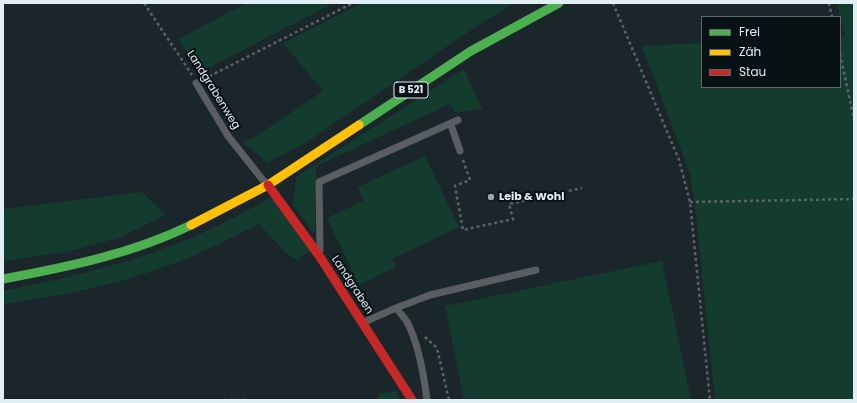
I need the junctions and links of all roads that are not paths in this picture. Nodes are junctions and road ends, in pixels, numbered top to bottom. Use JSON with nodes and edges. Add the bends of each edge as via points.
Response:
{"nodes":[{"id":1,"x":559,"y":3,"type":"edge"},
{"id":2,"x":196,"y":83,"type":"road end"},
{"id":3,"x":458,"y":120,"type":"dead end"},
{"id":4,"x":451,"y":124,"type":"junction"},
{"id":5,"x":460,"y":151,"type":"road end"},
{"id":6,"x":268,"y":185,"type":"junction"},
{"id":7,"x":320,"y":257,"type":"junction"},
{"id":8,"x":536,"y":270,"type":"dead end"},
{"id":9,"x":3,"y":279,"type":"edge"},
{"id":10,"x":396,"y":308,"type":"junction"},
{"id":11,"x":362,"y":323,"type":"junction"},
{"id":12,"x":412,"y":400,"type":"edge"},
{"id":13,"x":427,"y":400,"type":"edge"}],
"edges":[{"from":1,"to":6,"type":"main road","number":"B 521","via":[[471,51]]},
{"from":2,"to":6,"type":"lane","name":"Landgrabenweg","via":[[228,136]]},
{"from":3,"to":4,"type":"lane"},
{"from":4,"to":5,"type":"lane"},
{"from":4,"to":7,"type":"lane","via":[[319,182]]},
{"from":6,"to":7,"type":"main road","name":"Landgraben"},
{"from":6,"to":9,"type":"main road","number":"B 521","via":[[184,228],[133,248],[64,267]]},
{"from":7,"to":11,"type":"main road","name":"Landgraben"},
{"from":8,"to":10,"type":"lane","via":[[430,295]]},
{"from":10,"to":11,"type":"lane"},
{"from":10,"to":13,"type":"lane","via":[[407,322],[417,348]]},
{"from":11,"to":12,"type":"main road","name":"Landgraben"}]}
